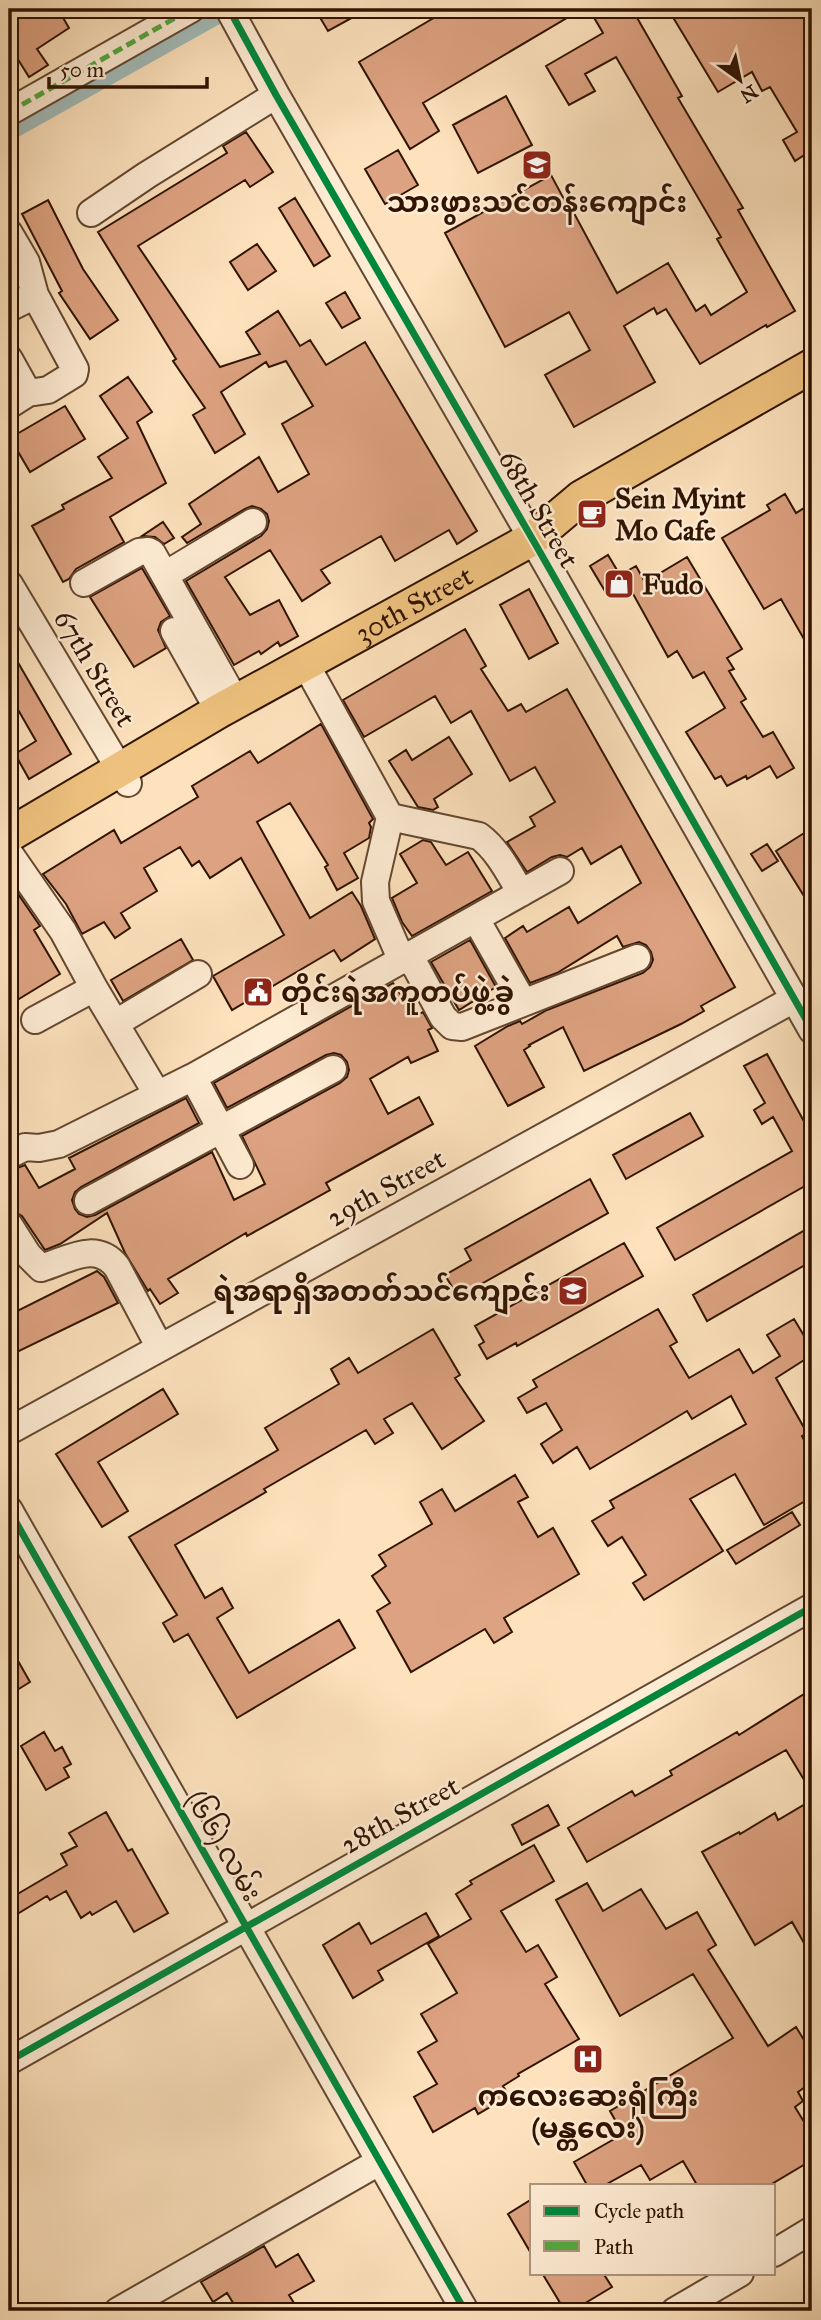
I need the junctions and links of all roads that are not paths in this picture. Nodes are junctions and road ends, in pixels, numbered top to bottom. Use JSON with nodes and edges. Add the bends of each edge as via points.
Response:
{"nodes":[{"id":1,"x":191,"y":9,"type":"edge"},
{"id":2,"x":234,"y":19,"type":"edge"},
{"id":3,"x":276,"y":95,"type":"junction"},
{"id":4,"x":9,"y":112,"type":"edge"},
{"id":5,"x":91,"y":213,"type":"dead end"},
{"id":6,"x":9,"y":233,"type":"edge"},
{"id":7,"x":35,"y":295,"type":"junction"},
{"id":8,"x":9,"y":308,"type":"edge"},
{"id":9,"x":9,"y":359,"type":"edge"},
{"id":10,"x":812,"y":366,"type":"edge"},
{"id":11,"x":812,"y":389,"type":"edge"},
{"id":12,"x":19,"y":399,"type":"edge"},
{"id":13,"x":657,"y":466,"type":"junction"},
{"id":14,"x":253,"y":522,"type":"dead end"},
{"id":15,"x":535,"y":543,"type":"junction"},
{"id":16,"x":165,"y":575,"type":"junction"},
{"id":17,"x":84,"y":583,"type":"dead end"},
{"id":18,"x":9,"y":584,"type":"edge"},
{"id":19,"x":174,"y":631,"type":"dead end"},
{"id":20,"x":309,"y":670,"type":"junction"},
{"id":21,"x":228,"y":706,"type":"junction"},
{"id":22,"x":124,"y":776,"type":"junction"},
{"id":23,"x":390,"y":817,"type":"junction"},
{"id":24,"x":9,"y":835,"type":"edge"},
{"id":25,"x":9,"y":853,"type":"edge"},
{"id":26,"x":560,"y":871,"type":"dead end"},
{"id":27,"x":521,"y":893,"type":"junction"},
{"id":28,"x":475,"y":919,"type":"junction"},
{"id":29,"x":637,"y":958,"type":"dead end"},
{"id":30,"x":406,"y":959,"type":"junction"},
{"id":31,"x":198,"y":974,"type":"dead end"},
{"id":32,"x":94,"y":988,"type":"junction"},
{"id":33,"x":794,"y":999,"type":"junction"},
{"id":34,"x":523,"y":1003,"type":"junction"},
{"id":35,"x":35,"y":1020,"type":"dead end"},
{"id":36,"x":116,"y":1023,"type":"junction"},
{"id":37,"x":812,"y":1030,"type":"edge"},
{"id":38,"x":333,"y":1069,"type":"dead end"},
{"id":39,"x":193,"y":1077,"type":"junction"},
{"id":40,"x":157,"y":1094,"type":"junction"},
{"id":41,"x":222,"y":1130,"type":"junction"},
{"id":42,"x":9,"y":1155,"type":"edge"},
{"id":43,"x":240,"y":1165,"type":"dead end"},
{"id":44,"x":88,"y":1202,"type":"dead end"},
{"id":45,"x":9,"y":1225,"type":"edge"},
{"id":46,"x":160,"y":1348,"type":"junction"},
{"id":47,"x":9,"y":1431,"type":"edge"},
{"id":48,"x":9,"y":1510,"type":"edge"},
{"id":49,"x":812,"y":1607,"type":"edge"},
{"id":50,"x":245,"y":1926,"type":"junction"},
{"id":51,"x":9,"y":2061,"type":"edge"},
{"id":52,"x":379,"y":2162,"type":"junction"},
{"id":53,"x":812,"y":2230,"type":"edge"},
{"id":54,"x":776,"y":2252,"type":"edge"},
{"id":55,"x":738,"y":2274,"type":"edge"},
{"id":56,"x":118,"y":2311,"type":"edge"},
{"id":57,"x":465,"y":2311,"type":"edge"},
{"id":58,"x":675,"y":2311,"type":"edge"}],
"edges":[{"from":1,"to":4,"type":"street"},
{"from":2,"to":3,"type":"street","name":"68th Street"},
{"from":3,"to":5,"type":"street"},
{"from":3,"to":15,"type":"street","name":"68th Street"},
{"from":6,"to":7,"type":"street","via":[[26,262]]},
{"from":7,"to":8,"type":"street"},
{"from":7,"to":12,"type":"street","via":[[75,369],[48,390]]},
{"from":9,"to":12,"type":"street"},
{"from":10,"to":13,"type":"main road","name":"30th Street"},
{"from":11,"to":13,"type":"main road","name":"30th Street"},
{"from":13,"to":15,"type":"main road","name":"30th Street"},
{"from":14,"to":16,"type":"street"},
{"from":15,"to":20,"type":"main road","name":"30th Street"},
{"from":15,"to":33,"type":"street","name":"68th Street"},
{"from":16,"to":17,"type":"street","via":[[152,553],[144,551]]},
{"from":16,"to":21,"type":"street"},
{"from":18,"to":22,"type":"street","name":"67th Street"},
{"from":19,"to":21,"type":"street"},
{"from":20,"to":21,"type":"main road","name":"30th Street"},
{"from":20,"to":22,"type":"main road","name":"30th Street"},
{"from":20,"to":23,"type":"street"},
{"from":21,"to":22,"type":"main road","name":"30th Street"},
{"from":22,"to":24,"type":"main road","name":"30th Street"},
{"from":22,"to":25,"type":"main road","name":"30th Street"},
{"from":23,"to":27,"type":"street","via":[[479,836],[498,855]]},
{"from":23,"to":30,"type":"street","via":[[375,881],[376,901]]},
{"from":25,"to":32,"type":"street","via":[[63,931]]},
{"from":26,"to":27,"type":"street"},
{"from":27,"to":28,"type":"street"},
{"from":28,"to":30,"type":"street"},
{"from":28,"to":34,"type":"street"},
{"from":29,"to":34,"type":"street"},
{"from":30,"to":34,"type":"street","via":[[452,1026],[462,1027]]},
{"from":30,"to":39,"type":"street"},
{"from":31,"to":36,"type":"street"},
{"from":32,"to":35,"type":"street"},
{"from":32,"to":36,"type":"street"},
{"from":33,"to":37,"type":"street","name":"68th Street"},
{"from":33,"to":46,"type":"street","name":"29th Street"},
{"from":36,"to":40,"type":"street"},
{"from":38,"to":41,"type":"street"},
{"from":39,"to":40,"type":"street"},
{"from":39,"to":41,"type":"street"},
{"from":40,"to":42,"type":"street","via":[[59,1144],[25,1147]]},
{"from":41,"to":43,"type":"street"},
{"from":41,"to":44,"type":"street"},
{"from":45,"to":46,"type":"street","via":[[41,1269],[92,1252],[110,1258]]},
{"from":46,"to":47,"type":"street","name":"29th Street"},
{"from":48,"to":50,"type":"street","name":"(၆၆) လမ်း"},
{"from":49,"to":50,"type":"street","name":"28th Street"},
{"from":50,"to":51,"type":"street","name":"28th Street"},
{"from":50,"to":52,"type":"street","name":"(၆၆) လမ်း"},
{"from":52,"to":56,"type":"street"},
{"from":52,"to":57,"type":"street","name":"(၆၆) လမ်း"},
{"from":53,"to":54,"type":"street"},
{"from":55,"to":58,"type":"street"}]}
